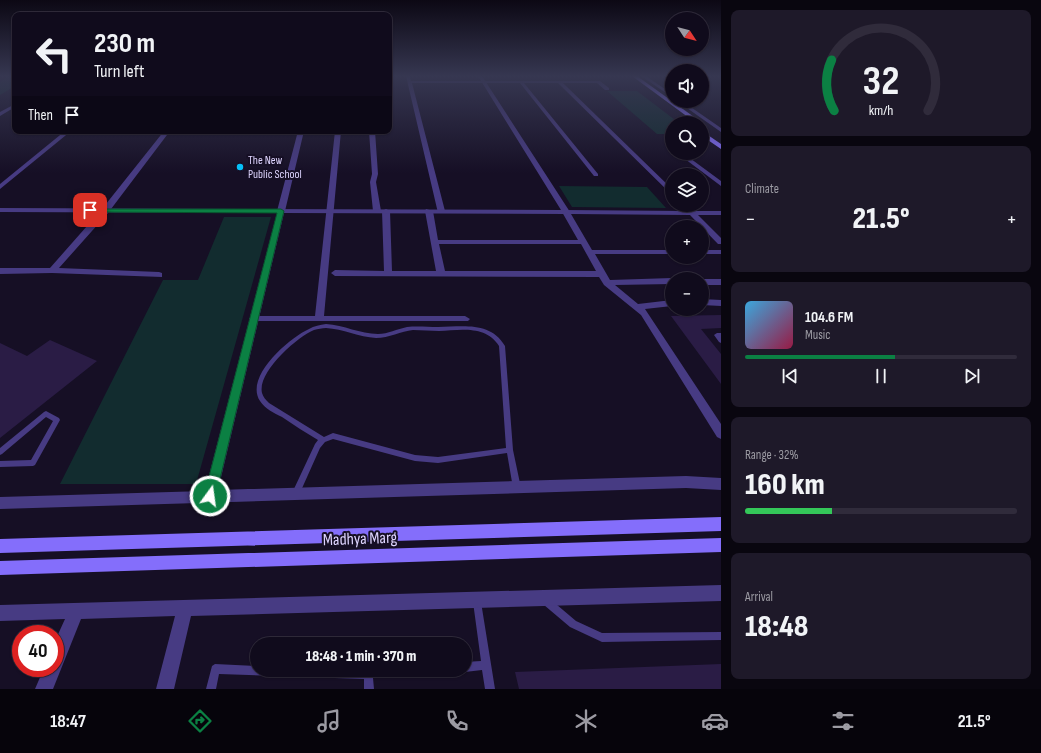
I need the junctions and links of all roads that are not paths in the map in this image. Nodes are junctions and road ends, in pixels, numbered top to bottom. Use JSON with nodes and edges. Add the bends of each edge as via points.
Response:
{"nodes":[{"id":1,"x":9,"y":108,"type":"edge"},
{"id":2,"x":416,"y":108,"type":"edge"},
{"id":3,"x":500,"y":108,"type":"edge"},
{"id":4,"x":542,"y":108,"type":"edge"},
{"id":5,"x":586,"y":108,"type":"edge"},
{"id":6,"x":669,"y":108,"type":"edge"},
{"id":7,"x":678,"y":108,"type":"edge"},
{"id":8,"x":689,"y":108,"type":"edge"},
{"id":9,"x":7,"y":110,"type":"junction"},
{"id":10,"x":12,"y":110,"type":"edge"},
{"id":11,"x":0,"y":114,"type":"edge"},
{"id":12,"x":680,"y":116,"type":"edge"},
{"id":13,"x":689,"y":116,"type":"edge"},
{"id":14,"x":709,"y":130,"type":"edge"},
{"id":15,"x":721,"y":130,"type":"edge"},
{"id":16,"x":64,"y":134,"type":"edge"},
{"id":17,"x":165,"y":134,"type":"edge"},
{"id":18,"x":300,"y":134,"type":"edge"},
{"id":19,"x":338,"y":134,"type":"edge"},
{"id":20,"x":372,"y":134,"type":"edge"},
{"id":21,"x":709,"y":138,"type":"edge"},
{"id":22,"x":721,"y":139,"type":"edge"},
{"id":23,"x":721,"y":147,"type":"edge"},
{"id":24,"x":690,"y":160,"type":"edge"},
{"id":25,"x":596,"y":175,"type":"dead end"},
{"id":26,"x":721,"y":184,"type":"edge"},
{"id":27,"x":665,"y":186,"type":"edge"},
{"id":28,"x":0,"y":187,"type":"edge"},
{"id":29,"x":0,"y":210,"type":"edge"},
{"id":30,"x":105,"y":210,"type":"junction"},
{"id":31,"x":281,"y":211,"type":"junction"},
{"id":32,"x":331,"y":211,"type":"junction"},
{"id":33,"x":382,"y":211,"type":"junction"},
{"id":34,"x":429,"y":211,"type":"junction"},
{"id":35,"x":441,"y":211,"type":"junction"},
{"id":36,"x":566,"y":212,"type":"junction"},
{"id":37,"x":692,"y":213,"type":"junction"},
{"id":38,"x":721,"y":213,"type":"edge"},
{"id":39,"x":435,"y":242,"type":"junction"},
{"id":40,"x":583,"y":242,"type":"junction"},
{"id":41,"x":721,"y":242,"type":"edge"},
{"id":42,"x":589,"y":252,"type":"junction"},
{"id":43,"x":665,"y":252,"type":"edge"},
{"id":44,"x":709,"y":252,"type":"edge"},
{"id":45,"x":721,"y":252,"type":"edge"},
{"id":46,"x":52,"y":270,"type":"junction"},
{"id":47,"x":0,"y":271,"type":"edge"},
{"id":48,"x":335,"y":273,"type":"dead end"},
{"id":49,"x":388,"y":273,"type":"junction"},
{"id":50,"x":441,"y":274,"type":"junction"},
{"id":51,"x":159,"y":275,"type":"dead end"},
{"id":52,"x":604,"y":279,"type":"junction"},
{"id":53,"x":665,"y":281,"type":"edge"},
{"id":54,"x":709,"y":282,"type":"edge"},
{"id":55,"x":721,"y":282,"type":"edge"},
{"id":56,"x":709,"y":302,"type":"edge"},
{"id":57,"x":721,"y":303,"type":"edge"},
{"id":58,"x":665,"y":304,"type":"edge"},
{"id":59,"x":636,"y":307,"type":"junction"},
{"id":60,"x":319,"y":318,"type":"junction"},
{"id":61,"x":254,"y":319,"type":"junction"},
{"id":62,"x":465,"y":319,"type":"dead end"},
{"id":63,"x":721,"y":335,"type":"edge"},
{"id":64,"x":721,"y":341,"type":"edge"},
{"id":65,"x":721,"y":434,"type":"edge"},
{"id":66,"x":323,"y":440,"type":"junction"},
{"id":67,"x":510,"y":450,"type":"junction"},
{"id":68,"x":0,"y":452,"type":"edge"},
{"id":69,"x":0,"y":464,"type":"edge"},
{"id":70,"x":721,"y":484,"type":"edge"},
{"id":71,"x":517,"y":488,"type":"junction"},
{"id":72,"x":295,"y":494,"type":"junction"},
{"id":73,"x":210,"y":496,"type":"junction"},
{"id":74,"x":0,"y":503,"type":"edge"},
{"id":75,"x":721,"y":524,"type":"edge"},
{"id":76,"x":721,"y":545,"type":"edge"},
{"id":77,"x":0,"y":546,"type":"edge"},
{"id":78,"x":0,"y":568,"type":"edge"},
{"id":79,"x":721,"y":593,"type":"edge"},
{"id":80,"x":542,"y":598,"type":"junction"},
{"id":81,"x":476,"y":600,"type":"junction"},
{"id":82,"x":185,"y":608,"type":"junction"},
{"id":83,"x":76,"y":611,"type":"junction"},
{"id":84,"x":0,"y":613,"type":"edge"},
{"id":85,"x":721,"y":636,"type":"edge"},
{"id":86,"x":64,"y":640,"type":"edge"},
{"id":87,"x":486,"y":665,"type":"junction"},
{"id":88,"x":472,"y":666,"type":"edge"},
{"id":89,"x":250,"y":670,"type":"edge"},
{"id":90,"x":49,"y":677,"type":"edge"},
{"id":91,"x":368,"y":677,"type":"edge"},
{"id":92,"x":44,"y":689,"type":"edge"},
{"id":93,"x":165,"y":689,"type":"edge"},
{"id":94,"x":211,"y":689,"type":"edge"},
{"id":95,"x":368,"y":689,"type":"edge"},
{"id":96,"x":490,"y":689,"type":"edge"}],
"edges":[{"from":1,"to":9,"type":"street"},
{"from":2,"to":35,"type":"street"},
{"from":3,"to":36,"type":"street"},
{"from":4,"to":25,"type":"street"},
{"from":5,"to":27,"type":"street"},
{"from":6,"to":12,"type":"main road"},
{"from":7,"to":13,"type":"main road"},
{"from":8,"to":15,"type":"street"},
{"from":9,"to":10,"type":"street"},
{"from":9,"to":11,"type":"street"},
{"from":14,"to":22,"type":"main road"},
{"from":16,"to":28,"type":"street"},
{"from":17,"to":30,"type":"street"},
{"from":18,"to":31,"type":"street"},
{"from":19,"to":32,"type":"street"},
{"from":20,"to":33,"type":"street","via":[[374,188]]},
{"from":21,"to":23,"type":"main road"},
{"from":24,"to":26,"type":"street"},
{"from":29,"to":30,"type":"street"},
{"from":30,"to":31,"type":"street"},
{"from":30,"to":46,"type":"street"},
{"from":31,"to":32,"type":"street"},
{"from":31,"to":61,"type":"street"},
{"from":32,"to":33,"type":"street"},
{"from":32,"to":60,"type":"street"},
{"from":33,"to":34,"type":"street"},
{"from":33,"to":49,"type":"street"},
{"from":34,"to":35,"type":"street"},
{"from":34,"to":39,"type":"street"},
{"from":35,"to":36,"type":"street"},
{"from":36,"to":37,"type":"street"},
{"from":36,"to":40,"type":"street"},
{"from":37,"to":38,"type":"street"},
{"from":37,"to":41,"type":"street"},
{"from":39,"to":40,"type":"street"},
{"from":39,"to":50,"type":"street"},
{"from":40,"to":42,"type":"street"},
{"from":42,"to":43,"type":"street"},
{"from":42,"to":52,"type":"street"},
{"from":44,"to":45,"type":"street"},
{"from":46,"to":47,"type":"street"},
{"from":46,"to":51,"type":"street"},
{"from":48,"to":49,"type":"street"},
{"from":49,"to":50,"type":"street"},
{"from":50,"to":52,"type":"street"},
{"from":52,"to":53,"type":"street"},
{"from":52,"to":59,"type":"street"},
{"from":54,"to":55,"type":"street"},
{"from":56,"to":57,"type":"street"},
{"from":58,"to":59,"type":"street"},
{"from":59,"to":65,"type":"street","via":[[644,313]]},
{"from":60,"to":61,"type":"street"},
{"from":60,"to":62,"type":"street"},
{"from":61,"to":73,"type":"street"},
{"from":63,"to":64,"type":"lane","via":[[717,335]]},
{"from":66,"to":67,"type":"lane","via":[[333,436],[415,458],[438,460]]},
{"from":66,"to":67,"type":"lane","via":[[267,406],[259,393],[259,385],[265,373],[281,351],[298,336],[318,327],[329,326],[376,336],[410,329],[476,329],[488,332],[498,339],[502,346]]},
{"from":66,"to":72,"type":"lane","via":[[317,446]]},
{"from":67,"to":71,"type":"lane"},
{"from":68,"to":69,"type":"lane","via":[[46,414],[56,420],[33,463]]},
{"from":70,"to":71,"type":"street","via":[[686,482]]},
{"from":71,"to":72,"type":"street"},
{"from":72,"to":73,"type":"street"},
{"from":73,"to":74,"type":"street"},
{"from":75,"to":77,"type":"main road","name":"Madhya Marg"},
{"from":76,"to":78,"type":"main road","name":"Madhya Marg"},
{"from":79,"to":80,"type":"street"},
{"from":80,"to":81,"type":"street"},
{"from":80,"to":85,"type":"lane","via":[[573,624],[602,638]]},
{"from":81,"to":82,"type":"street"},
{"from":81,"to":87,"type":"lane"},
{"from":82,"to":83,"type":"street"},
{"from":82,"to":93,"type":"street"},
{"from":83,"to":84,"type":"street"},
{"from":83,"to":86,"type":"street"},
{"from":87,"to":88,"type":"lane"},
{"from":87,"to":96,"type":"lane"},
{"from":89,"to":94,"type":"lane","via":[[215,669]]},
{"from":90,"to":92,"type":"street"},
{"from":91,"to":95,"type":"lane"}]}
